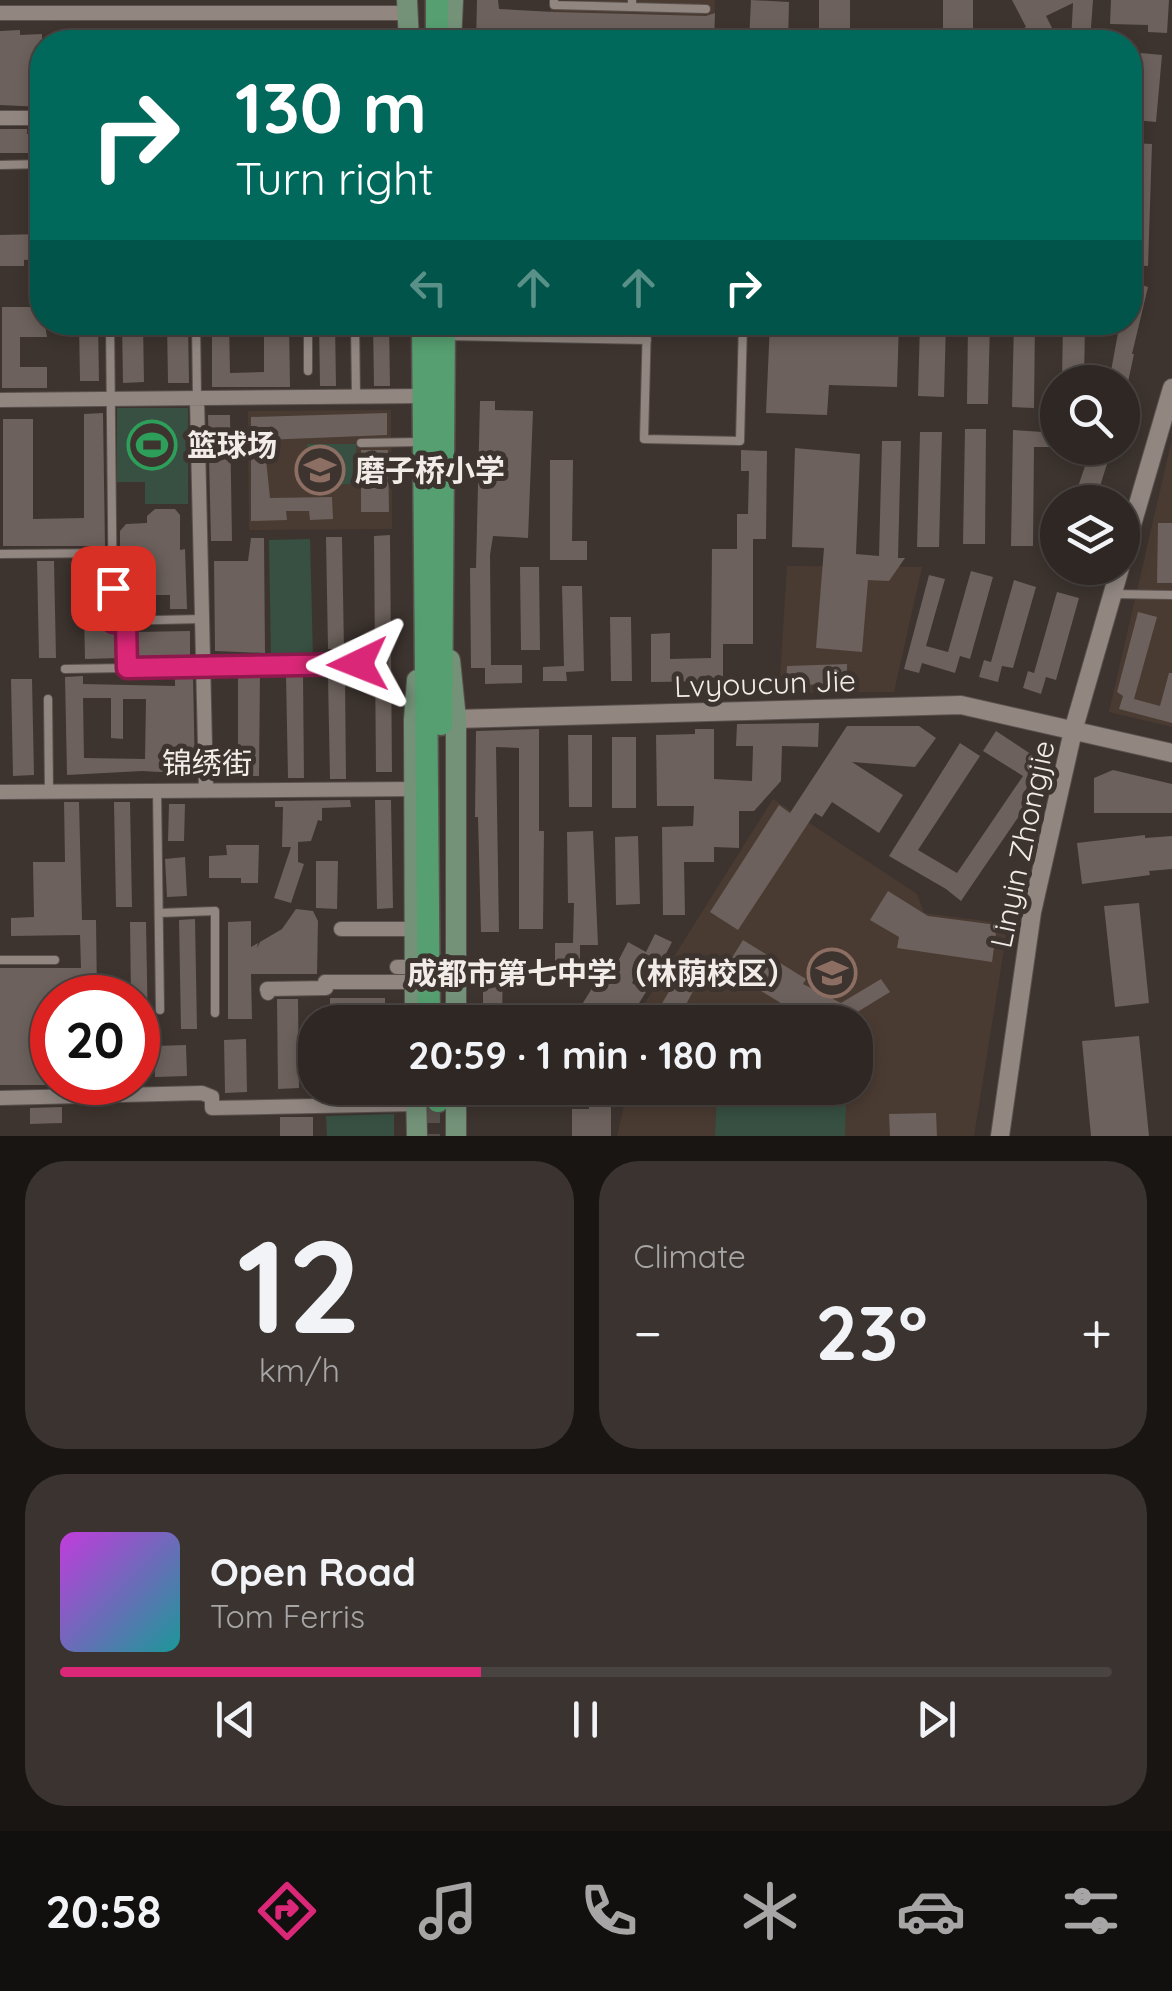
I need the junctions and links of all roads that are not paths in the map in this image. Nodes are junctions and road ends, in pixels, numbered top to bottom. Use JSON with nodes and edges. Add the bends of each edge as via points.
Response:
{"nodes":[{"id":1,"x":438,"y":0,"type":"edge"},
{"id":2,"x":453,"y":0,"type":"edge"},
{"id":3,"x":554,"y":0,"type":"edge"},
{"id":4,"x":632,"y":3,"type":"edge"},
{"id":5,"x":412,"y":4,"type":"edge"},
{"id":6,"x":706,"y":9,"type":"dead end"},
{"id":7,"x":0,"y":12,"type":"edge"},
{"id":8,"x":410,"y":30,"type":"edge"},
{"id":9,"x":419,"y":30,"type":"edge"},
{"id":10,"x":437,"y":30,"type":"edge"},
{"id":11,"x":452,"y":30,"type":"edge"},
{"id":12,"x":0,"y":118,"type":"edge"},
{"id":13,"x":30,"y":118,"type":"edge"},
{"id":14,"x":30,"y":165,"type":"edge"},
{"id":15,"x":0,"y":166,"type":"edge"},
{"id":16,"x":110,"y":335,"type":"edge"},
{"id":17,"x":196,"y":335,"type":"edge"},
{"id":18,"x":308,"y":335,"type":"edge"},
{"id":19,"x":355,"y":335,"type":"edge"},
{"id":20,"x":434,"y":335,"type":"edge"},
{"id":21,"x":435,"y":335,"type":"edge"},
{"id":22,"x":565,"y":335,"type":"edge"},
{"id":23,"x":647,"y":335,"type":"edge"},
{"id":24,"x":743,"y":335,"type":"edge"},
{"id":25,"x":647,"y":340,"type":"junction"},
{"id":26,"x":308,"y":371,"type":"dead end"},
{"id":27,"x":1172,"y":388,"type":"edge"},
{"id":28,"x":356,"y":396,"type":"junction"},
{"id":29,"x":424,"y":396,"type":"junction"},
{"id":30,"x":197,"y":399,"type":"junction"},
{"id":31,"x":0,"y":400,"type":"edge"},
{"id":32,"x":110,"y":400,"type":"junction"},
{"id":33,"x":424,"y":442,"type":"junction"},
{"id":34,"x":361,"y":443,"type":"dead end"},
{"id":35,"x":1140,"y":497,"type":"edge"},
{"id":36,"x":0,"y":554,"type":"edge"},
{"id":37,"x":113,"y":554,"type":"junction"},
{"id":38,"x":1115,"y":585,"type":"edge"},
{"id":39,"x":1112,"y":594,"type":"junction"},
{"id":40,"x":1172,"y":595,"type":"edge"},
{"id":41,"x":434,"y":604,"type":"junction"},
{"id":42,"x":202,"y":619,"type":"junction"},
{"id":43,"x":126,"y":621,"type":"junction"},
{"id":44,"x":358,"y":664,"type":"dead end"},
{"id":45,"x":127,"y":668,"type":"junction"},
{"id":46,"x":203,"y":668,"type":"junction"},
{"id":47,"x":65,"y":669,"type":"dead end"},
{"id":48,"x":48,"y":699,"type":"dead end"},
{"id":49,"x":456,"y":719,"type":"junction"},
{"id":50,"x":1073,"y":731,"type":"junction"},
{"id":51,"x":1172,"y":753,"type":"edge"},
{"id":52,"x":415,"y":789,"type":"junction"},
{"id":53,"x":206,"y":790,"type":"junction"},
{"id":54,"x":157,"y":791,"type":"junction"},
{"id":55,"x":0,"y":792,"type":"edge"},
{"id":56,"x":49,"y":792,"type":"junction"},
{"id":57,"x":159,"y":912,"type":"junction"},
{"id":58,"x":341,"y":929,"type":"dead end"},
{"id":59,"x":414,"y":929,"type":"junction"},
{"id":60,"x":0,"y":960,"type":"edge"},
{"id":61,"x":56,"y":960,"type":"dead end"},
{"id":62,"x":408,"y":972,"type":"junction"},
{"id":63,"x":160,"y":975,"type":"edge"},
{"id":64,"x":268,"y":993,"type":"dead end"},
{"id":65,"x":413,"y":1005,"type":"edge"},
{"id":66,"x":429,"y":1005,"type":"edge"},
{"id":67,"x":439,"y":1005,"type":"edge"},
{"id":68,"x":456,"y":1005,"type":"edge"},
{"id":69,"x":215,"y":1013,"type":"dead end"},
{"id":70,"x":0,"y":1098,"type":"edge"},
{"id":71,"x":429,"y":1105,"type":"edge"},
{"id":72,"x":454,"y":1134,"type":"edge"},
{"id":73,"x":1000,"y":1136,"type":"edge"}],
"edges":[{"from":1,"to":10,"type":"main road"},
{"from":2,"to":11,"type":"main road"},
{"from":3,"to":4,"type":"lane"},
{"from":4,"to":6,"type":"lane"},
{"from":5,"to":7,"type":"street"},
{"from":5,"to":8,"type":"main road"},
{"from":5,"to":9,"type":"main road"},
{"from":12,"to":13,"type":"street"},
{"from":14,"to":15,"type":"lane"},
{"from":16,"to":32,"type":"lane"},
{"from":17,"to":30,"type":"lane"},
{"from":18,"to":26,"type":"lane"},
{"from":19,"to":28,"type":"lane"},
{"from":20,"to":29,"type":"main road"},
{"from":21,"to":41,"type":"main road"},
{"from":22,"to":25,"type":"lane"},
{"from":23,"to":25,"type":"lane"},
{"from":24,"to":25,"type":"lane","via":[[740,442],[644,439]]},
{"from":27,"to":35,"type":"street"},
{"from":28,"to":29,"type":"street"},
{"from":28,"to":30,"type":"street"},
{"from":29,"to":33,"type":"main road"},
{"from":30,"to":32,"type":"street"},
{"from":30,"to":42,"type":"street"},
{"from":31,"to":32,"type":"street"},
{"from":32,"to":37,"type":"lane"},
{"from":33,"to":34,"type":"lane"},
{"from":33,"to":41,"type":"main road"},
{"from":36,"to":37,"type":"lane"},
{"from":37,"to":43,"type":"lane","via":[[113,622]]},
{"from":38,"to":39,"type":"street","name":"Linyin Zhongjie"},
{"from":39,"to":40,"type":"lane"},
{"from":39,"to":50,"type":"street","name":"Linyin Zhongjie"},
{"from":41,"to":49,"type":"main road"},
{"from":41,"to":52,"type":"main road","via":[[414,720]]},
{"from":41,"to":66,"type":"main road"},
{"from":41,"to":67,"type":"main road"},
{"from":42,"to":43,"type":"lane"},
{"from":42,"to":46,"type":"street"},
{"from":43,"to":45,"type":"lane"},
{"from":44,"to":46,"type":"lane"},
{"from":45,"to":46,"type":"lane"},
{"from":45,"to":47,"type":"lane"},
{"from":46,"to":53,"type":"street"},
{"from":48,"to":56,"type":"lane"},
{"from":49,"to":50,"type":"street","name":"Lvyoucun Jie","via":[[961,704]]},
{"from":49,"to":68,"type":"main road"},
{"from":50,"to":51,"type":"street","name":"Lvyoucun Jie"},
{"from":50,"to":73,"type":"street","name":"Linyin Zhongjie","via":[[1032,912]]},
{"from":52,"to":53,"type":"street","name":"锦绣街"},
{"from":52,"to":59,"type":"main road"},
{"from":53,"to":54,"type":"street","name":"锦绣街"},
{"from":54,"to":56,"type":"street","name":"锦绣街"},
{"from":54,"to":57,"type":"lane"},
{"from":55,"to":56,"type":"street","name":"锦绣街"},
{"from":57,"to":63,"type":"lane"},
{"from":57,"to":69,"type":"lane","via":[[214,912]]},
{"from":58,"to":59,"type":"street"},
{"from":59,"to":62,"type":"main road"},
{"from":60,"to":61,"type":"lane"},
{"from":62,"to":64,"type":"street"},
{"from":62,"to":65,"type":"main road"},
{"from":70,"to":71,"type":"street","via":[[202,1093],[212,1098],[212,1108]]},
{"from":71,"to":72,"type":"main road"}]}
